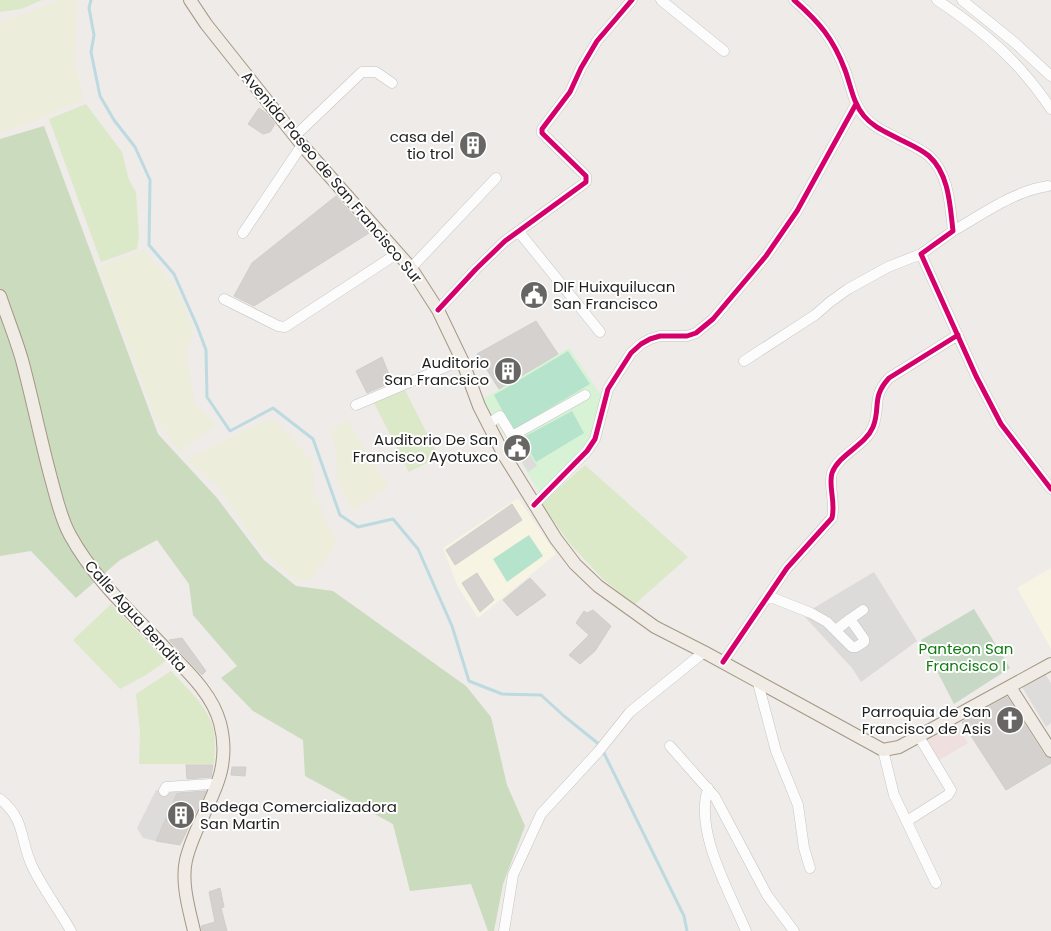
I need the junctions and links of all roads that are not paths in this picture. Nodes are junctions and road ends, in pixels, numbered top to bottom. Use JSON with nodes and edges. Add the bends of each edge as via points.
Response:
{"nodes":[{"id":1,"x":190,"y":0,"type":"edge"},
{"id":2,"x":632,"y":0,"type":"edge"},
{"id":3,"x":662,"y":0,"type":"edge"},
{"id":4,"x":794,"y":0,"type":"edge"},
{"id":5,"x":937,"y":0,"type":"edge"},
{"id":6,"x":962,"y":0,"type":"edge"},
{"id":7,"x":724,"y":51,"type":"dead end"},
{"id":8,"x":1051,"y":76,"type":"edge"},
{"id":9,"x":392,"y":83,"type":"dead end"},
{"id":10,"x":856,"y":104,"type":"junction"},
{"id":11,"x":1051,"y":109,"type":"edge"},
{"id":12,"x":298,"y":140,"type":"junction"},
{"id":13,"x":496,"y":178,"type":"dead end"},
{"id":14,"x":1048,"y":186,"type":"dead end"},
{"id":15,"x":953,"y":231,"type":"junction"},
{"id":16,"x":519,"y":232,"type":"junction"},
{"id":17,"x":243,"y":233,"type":"dead end"},
{"id":18,"x":398,"y":253,"type":"junction"},
{"id":19,"x":921,"y":254,"type":"junction"},
{"id":20,"x":411,"y":268,"type":"junction"},
{"id":21,"x":0,"y":296,"type":"edge"},
{"id":22,"x":224,"y":299,"type":"dead end"},
{"id":23,"x":438,"y":310,"type":"junction"},
{"id":24,"x":600,"y":332,"type":"dead end"},
{"id":25,"x":958,"y":335,"type":"junction"},
{"id":26,"x":462,"y":360,"type":"junction"},
{"id":27,"x":744,"y":360,"type":"dead end"},
{"id":28,"x":585,"y":395,"type":"dead end"},
{"id":29,"x":356,"y":405,"type":"dead end"},
{"id":30,"x":488,"y":424,"type":"junction"},
{"id":31,"x":1051,"y":489,"type":"edge"},
{"id":32,"x":534,"y":505,"type":"junction"},
{"id":33,"x":768,"y":596,"type":"junction"},
{"id":34,"x":863,"y":610,"type":"dead end"},
{"id":35,"x":850,"y":619,"type":"junction"},
{"id":36,"x":836,"y":630,"type":"junction"},
{"id":37,"x":704,"y":652,"type":"junction"},
{"id":38,"x":723,"y":662,"type":"junction"},
{"id":39,"x":1051,"y":664,"type":"edge"},
{"id":40,"x":758,"y":683,"type":"junction"},
{"id":41,"x":1010,"y":686,"type":"junction"},
{"id":42,"x":918,"y":735,"type":"junction"},
{"id":43,"x":670,"y":746,"type":"dead end"},
{"id":44,"x":883,"y":750,"type":"junction"},
{"id":45,"x":1051,"y":751,"type":"edge"},
{"id":46,"x":211,"y":784,"type":"dead end"},
{"id":47,"x":708,"y":788,"type":"junction"},
{"id":48,"x":164,"y":791,"type":"dead end"},
{"id":49,"x":0,"y":799,"type":"edge"},
{"id":50,"x":907,"y":821,"type":"junction"},
{"id":51,"x":810,"y":868,"type":"dead end"},
{"id":52,"x":936,"y":883,"type":"dead end"},
{"id":53,"x":71,"y":931,"type":"edge"},
{"id":54,"x":194,"y":931,"type":"edge"},
{"id":55,"x":504,"y":931,"type":"edge"},
{"id":56,"x":746,"y":931,"type":"edge"},
{"id":57,"x":794,"y":931,"type":"edge"}],
"edges":[{"from":1,"to":12,"type":"main road","name":"Avenida Paseo de San Francisco Sur"},
{"from":2,"to":16,"type":"street","via":[[596,41],[570,92],[542,130],[586,176],[586,182]]},
{"from":3,"to":7,"type":"street"},
{"from":4,"to":10,"type":"street","via":[[831,40]]},
{"from":5,"to":11,"type":"street","via":[[992,40],[1013,60]]},
{"from":6,"to":8,"type":"street"},
{"from":9,"to":12,"type":"street","via":[[376,72],[362,72]]},
{"from":10,"to":15,"type":"street","via":[[874,126],[928,155],[939,167],[949,196]]},
{"from":10,"to":32,"type":"street","via":[[798,211],[766,256],[713,319],[696,333],[650,339],[631,353],[608,389],[595,439]]},
{"from":12,"to":17,"type":"street"},
{"from":12,"to":18,"type":"main road","name":"Avenida Paseo de San Francisco Sur"},
{"from":13,"to":20,"type":"street"},
{"from":14,"to":15,"type":"street","via":[[1014,197]]},
{"from":15,"to":19,"type":"street"},
{"from":16,"to":23,"type":"street","via":[[504,241]]},
{"from":16,"to":24,"type":"street"},
{"from":18,"to":20,"type":"main road","name":"Avenida Paseo de San Francisco Sur"},
{"from":18,"to":22,"type":"street","via":[[285,327]]},
{"from":19,"to":25,"type":"street"},
{"from":19,"to":27,"type":"street","via":[[888,267],[848,289],[815,315]]},
{"from":20,"to":23,"type":"main road","name":"Avenida Paseo de San Francisco Sur"},
{"from":21,"to":54,"type":"main road","name":"Calle Agua Bendita","via":[[22,359],[46,460],[62,518],[70,534],[99,578],[200,686],[217,712],[224,752],[220,780],[186,862],[186,895]]},
{"from":23,"to":26,"type":"main road","name":"Avenida Paseo de San Francisco Sur"},
{"from":25,"to":31,"type":"street","via":[[1001,424]]},
{"from":25,"to":33,"type":"street","via":[[880,387],[873,428],[835,466],[831,476],[835,508],[832,518],[787,568]]},
{"from":26,"to":29,"type":"street"},
{"from":26,"to":30,"type":"main road","name":"Avenida Paseo de San Francisco Sur"},
{"from":28,"to":30,"type":"street","via":[[512,436],[500,416]]},
{"from":30,"to":32,"type":"main road","name":"Avenida Paseo de San Francisco Sur"},
{"from":32,"to":37,"type":"main road","name":"Avenida Paseo de San Francisco Sur","via":[[575,564],[598,586],[655,628]]},
{"from":33,"to":36,"type":"street","via":[[810,613]]},
{"from":33,"to":38,"type":"street"},
{"from":34,"to":35,"type":"street"},
{"from":35,"to":36,"type":"street"},
{"from":35,"to":36,"type":"street","via":[[864,642],[852,647]]},
{"from":37,"to":38,"type":"main road","name":"Avenida Paseo de San Francisco Sur"},
{"from":37,"to":55,"type":"street","via":[[630,712],[541,814],[513,875]]},
{"from":38,"to":40,"type":"main road","name":"Avenida Paseo de San Francisco Sur"},
{"from":39,"to":41,"type":"main road"},
{"from":40,"to":44,"type":"main road","name":"Avenida Paseo de San Francisco Sur"},
{"from":40,"to":51,"type":"street","via":[[776,751],[798,805]]},
{"from":41,"to":42,"type":"main road"},
{"from":41,"to":45,"type":"main road"},
{"from":42,"to":44,"type":"main road","via":[[899,747]]},
{"from":42,"to":50,"type":"street","via":[[951,790]]},
{"from":43,"to":47,"type":"street"},
{"from":44,"to":50,"type":"street","via":[[894,795]]},
{"from":46,"to":48,"type":"street","via":[[166,787]]},
{"from":47,"to":56,"type":"street","via":[[704,812],[710,846]]},
{"from":47,"to":57,"type":"street","via":[[766,895]]},
{"from":49,"to":53,"type":"street","via":[[16,816],[32,866]]},
{"from":50,"to":52,"type":"street"}]}
